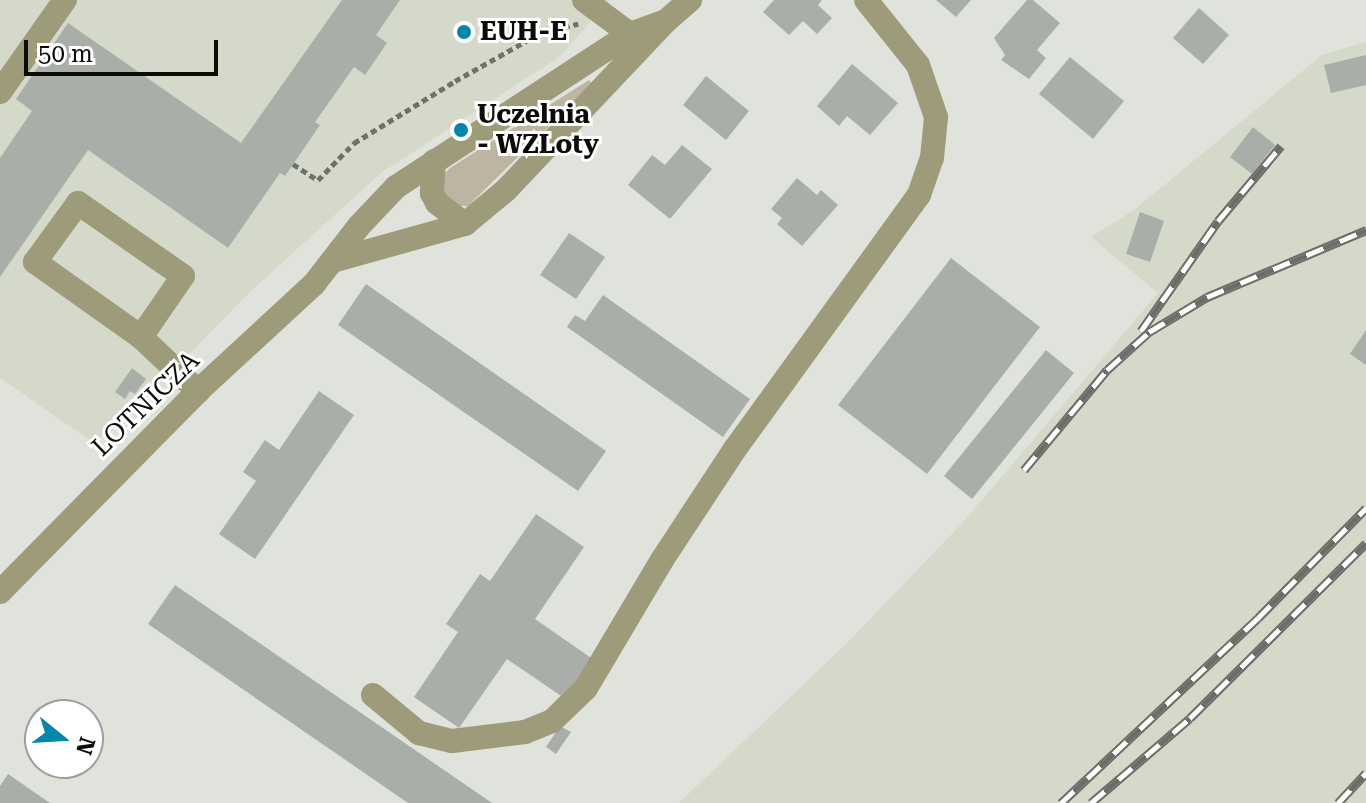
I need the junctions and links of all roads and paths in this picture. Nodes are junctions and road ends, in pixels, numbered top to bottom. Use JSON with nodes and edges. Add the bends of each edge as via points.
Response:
{"nodes":[{"id":1,"x":65,"y":0,"type":"edge"},
{"id":2,"x":584,"y":0,"type":"edge"},
{"id":3,"x":690,"y":0,"type":"edge"},
{"id":4,"x":866,"y":0,"type":"edge"},
{"id":5,"x":610,"y":17,"type":"junction"},
{"id":6,"x":666,"y":21,"type":"junction"},
{"id":7,"x":630,"y":34,"type":"junction"},
{"id":8,"x":0,"y":92,"type":"edge"},
{"id":9,"x":434,"y":161,"type":"junction"},
{"id":10,"x":293,"y":164,"type":"dead end"},
{"id":11,"x":465,"y":224,"type":"junction"},
{"id":12,"x":336,"y":260,"type":"junction"},
{"id":13,"x":141,"y":337,"type":"junction"},
{"id":14,"x":198,"y":391,"type":"junction"},
{"id":15,"x":0,"y":592,"type":"edge"},
{"id":16,"x":373,"y":695,"type":"dead end"}],
"edges":[{"from":1,"to":8,"type":"street"},
{"from":2,"to":5,"type":"street"},
{"from":3,"to":6,"type":"street"},
{"from":4,"to":16,"type":"street","via":[[918,65],[936,117],[932,158],[919,195],[735,449],[586,688],[552,721],[525,732],[452,741],[419,733]]},
{"from":5,"to":7,"type":"street"},
{"from":5,"to":10,"type":"path","via":[[544,31],[354,143],[318,180]]},
{"from":6,"to":7,"type":"street","name":"LOTNICZA"},
{"from":6,"to":11,"type":"street","via":[[506,190]]},
{"from":7,"to":9,"type":"street","name":"LOTNICZA"},
{"from":9,"to":11,"type":"street","via":[[432,193]]},
{"from":9,"to":12,"type":"street","name":"LOTNICZA","via":[[396,187]]},
{"from":11,"to":12,"type":"street","name":"LOTNICZA"},
{"from":12,"to":14,"type":"street","name":"LOTNICZA"},
{"from":13,"to":13,"type":"street","via":[[35,262],[78,203],[183,276]]},
{"from":13,"to":14,"type":"street"},
{"from":14,"to":15,"type":"street","name":"LOTNICZA"}]}
